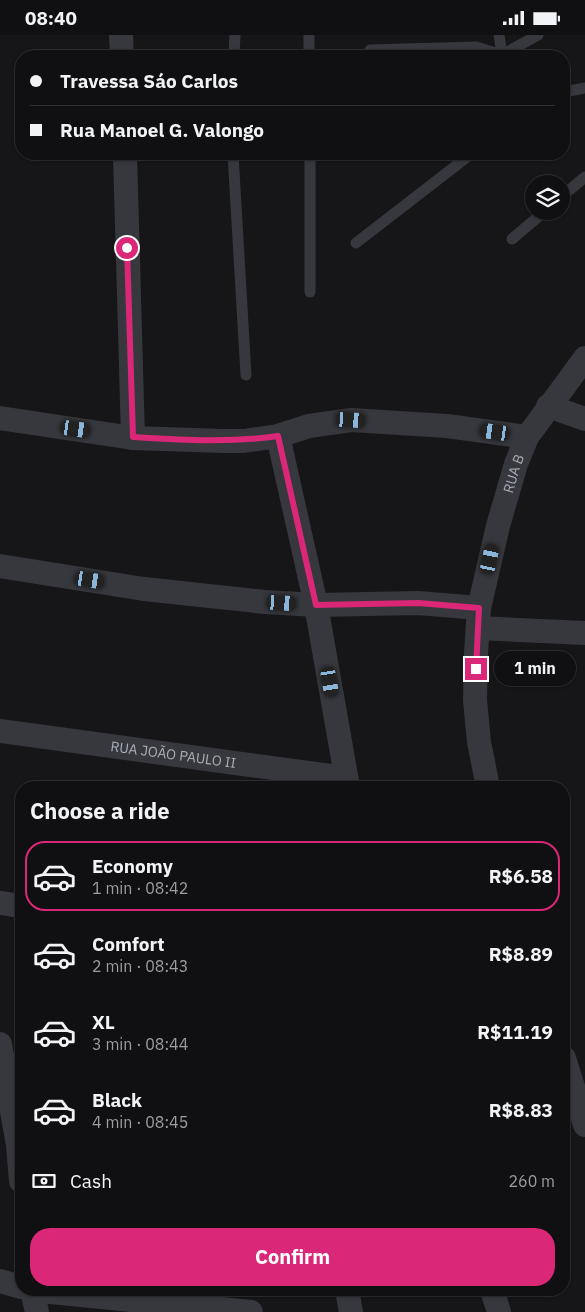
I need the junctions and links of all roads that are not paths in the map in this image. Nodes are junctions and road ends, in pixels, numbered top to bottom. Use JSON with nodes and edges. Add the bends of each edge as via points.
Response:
{"nodes":[{"id":1,"x":121,"y":35,"type":"edge"},
{"id":2,"x":235,"y":35,"type":"edge"},
{"id":3,"x":309,"y":35,"type":"edge"},
{"id":4,"x":499,"y":35,"type":"edge"},
{"id":5,"x":538,"y":35,"type":"edge"},
{"id":6,"x":122,"y":50,"type":"edge"},
{"id":7,"x":234,"y":50,"type":"edge"},
{"id":8,"x":309,"y":50,"type":"edge"},
{"id":9,"x":370,"y":50,"type":"dead end"},
{"id":10,"x":486,"y":50,"type":"edge"},
{"id":11,"x":501,"y":50,"type":"edge"},
{"id":12,"x":511,"y":50,"type":"edge"},
{"id":13,"x":585,"y":88,"type":"edge"},
{"id":14,"x":570,"y":91,"type":"edge"},
{"id":15,"x":124,"y":160,"type":"edge"},
{"id":16,"x":233,"y":160,"type":"edge"},
{"id":17,"x":310,"y":160,"type":"edge"},
{"id":18,"x":463,"y":160,"type":"edge"},
{"id":19,"x":585,"y":177,"type":"edge"},
{"id":20,"x":570,"y":190,"type":"edge"},
{"id":21,"x":534,"y":220,"type":"edge"},
{"id":22,"x":512,"y":239,"type":"dead end"},
{"id":23,"x":356,"y":243,"type":"dead end"},
{"id":24,"x":310,"y":292,"type":"dead end"},
{"id":25,"x":585,"y":358,"type":"edge"},
{"id":26,"x":246,"y":375,"type":"dead end"},
{"id":27,"x":548,"y":406,"type":"junction"},
{"id":28,"x":0,"y":418,"type":"edge"},
{"id":29,"x":585,"y":419,"type":"edge"},
{"id":30,"x":278,"y":436,"type":"junction"},
{"id":31,"x":133,"y":437,"type":"junction"},
{"id":32,"x":527,"y":437,"type":"junction"},
{"id":33,"x":0,"y":566,"type":"edge"},
{"id":34,"x":316,"y":605,"type":"junction"},
{"id":35,"x":479,"y":618,"type":"junction"},
{"id":36,"x":585,"y":633,"type":"edge"},
{"id":37,"x":0,"y":731,"type":"edge"},
{"id":38,"x":334,"y":781,"type":"edge"},
{"id":39,"x":347,"y":781,"type":"edge"},
{"id":40,"x":487,"y":781,"type":"edge"},
{"id":41,"x":0,"y":903,"type":"edge"},
{"id":42,"x":15,"y":905,"type":"edge"},
{"id":43,"x":1,"y":1058,"type":"edge"},
{"id":44,"x":570,"y":1077,"type":"edge"},
{"id":45,"x":585,"y":1125,"type":"edge"},
{"id":46,"x":13,"y":1144,"type":"edge"},
{"id":47,"x":0,"y":1281,"type":"edge"},
{"id":48,"x":15,"y":1285,"type":"edge"},
{"id":49,"x":33,"y":1296,"type":"edge"},
{"id":50,"x":92,"y":1296,"type":"edge"},
{"id":51,"x":348,"y":1296,"type":"edge"},
{"id":52,"x":494,"y":1296,"type":"edge"},
{"id":53,"x":37,"y":1312,"type":"edge"},
{"id":54,"x":251,"y":1312,"type":"edge"},
{"id":55,"x":352,"y":1312,"type":"edge"},
{"id":56,"x":499,"y":1312,"type":"edge"}],
"edges":[{"from":1,"to":6,"type":"street"},
{"from":2,"to":7,"type":"lane"},
{"from":3,"to":8,"type":"lane"},
{"from":4,"to":11,"type":"lane"},
{"from":5,"to":12,"type":"lane"},
{"from":9,"to":10,"type":"lane","via":[[476,47]]},
{"from":13,"to":14,"type":"lane"},
{"from":15,"to":31,"type":"street"},
{"from":16,"to":26,"type":"lane"},
{"from":17,"to":24,"type":"lane"},
{"from":18,"to":23,"type":"lane"},
{"from":19,"to":20,"type":"lane"},
{"from":21,"to":22,"type":"lane"},
{"from":25,"to":27,"type":"street","name":"RUA B"},
{"from":27,"to":29,"type":"street"},
{"from":27,"to":32,"type":"street","name":"RUA B"},
{"from":28,"to":31,"type":"street"},
{"from":30,"to":31,"type":"street","via":[[244,441]]},
{"from":30,"to":32,"type":"street","via":[[309,426],[351,420],[447,425]]},
{"from":30,"to":34,"type":"street"},
{"from":32,"to":35,"type":"street","name":"RUA B","via":[[498,526]]},
{"from":33,"to":34,"type":"street","via":[[144,589]]},
{"from":34,"to":35,"type":"street","via":[[418,603]]},
{"from":34,"to":39,"type":"street"},
{"from":35,"to":36,"type":"street"},
{"from":35,"to":40,"type":"street","name":"RUA B","via":[[475,700]]},
{"from":37,"to":38,"type":"street","name":"RUA JOÃO PAULO II"},
{"from":41,"to":42,"type":"street"},
{"from":43,"to":46,"type":"street"},
{"from":44,"to":45,"type":"street"},
{"from":47,"to":48,"type":"street"},
{"from":49,"to":53,"type":"street"},
{"from":50,"to":54,"type":"street"},
{"from":51,"to":55,"type":"street"},
{"from":52,"to":56,"type":"street"}]}
